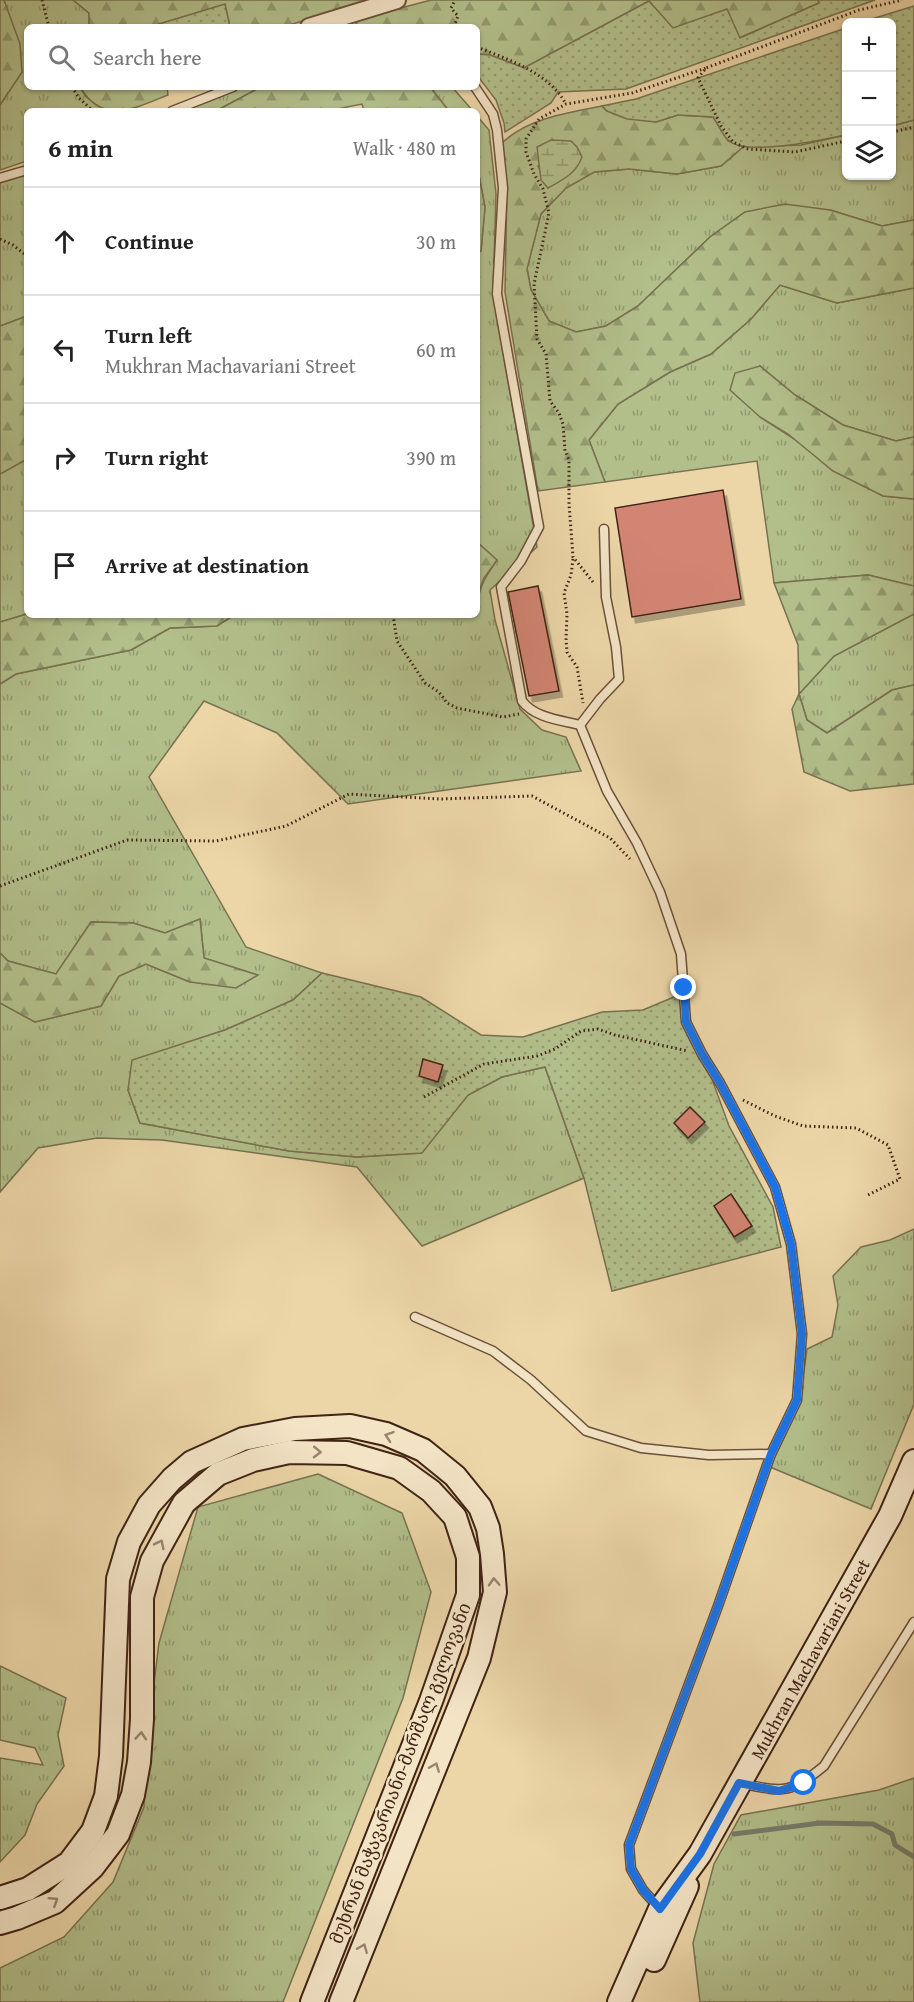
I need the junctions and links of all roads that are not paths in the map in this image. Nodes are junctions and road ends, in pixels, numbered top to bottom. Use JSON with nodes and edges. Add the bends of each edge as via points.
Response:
{"nodes":[{"id":1,"x":397,"y":0,"type":"edge"},
{"id":2,"x":319,"y":24,"type":"edge"},
{"id":3,"x":225,"y":90,"type":"edge"},
{"id":4,"x":477,"y":90,"type":"edge"},
{"id":5,"x":180,"y":108,"type":"edge"},
{"id":6,"x":24,"y":171,"type":"edge"},
{"id":7,"x":0,"y":178,"type":"edge"},
{"id":8,"x":604,"y":529,"type":"dead end"},
{"id":9,"x":580,"y":725,"type":"junction"},
{"id":10,"x":415,"y":1317,"type":"dead end"},
{"id":11,"x":771,"y":1454,"type":"junction"},
{"id":12,"x":914,"y":1461,"type":"edge"},
{"id":13,"x":914,"y":1622,"type":"edge"},
{"id":14,"x":739,"y":1783,"type":"junction"},
{"id":15,"x":700,"y":1854,"type":"junction"},
{"id":16,"x":0,"y":1898,"type":"edge"},
{"id":17,"x":660,"y":1909,"type":"junction"},
{"id":18,"x":0,"y":1923,"type":"edge"},
{"id":19,"x":312,"y":2002,"type":"edge"},
{"id":20,"x":341,"y":2002,"type":"edge"},
{"id":21,"x":604,"y":2002,"type":"edge"},
{"id":22,"x":619,"y":2002,"type":"edge"},
{"id":23,"x":635,"y":2002,"type":"edge"}],
"edges":[{"from":1,"to":2,"type":"street"},
{"from":3,"to":5,"type":"lane"},
{"from":4,"to":9,"type":"lane","via":[[493,114],[497,130],[503,188],[497,294],[539,527],[501,587],[522,700],[528,709],[539,714]]},
{"from":6,"to":7,"type":"lane"},
{"from":8,"to":9,"type":"lane","via":[[606,597],[619,679]]},
{"from":9,"to":11,"type":"lane","via":[[607,791],[660,892],[681,954],[686,1022],[775,1187],[791,1244],[802,1334],[797,1400]]},
{"from":10,"to":11,"type":"lane","via":[[493,1351],[586,1431],[641,1448],[709,1455]]},
{"from":11,"to":17,"type":"lane","via":[[629,1845],[631,1869]]},
{"from":12,"to":14,"type":"main road","name":"Mukhran Machavariani Street","via":[[890,1516]]},
{"from":13,"to":14,"type":"lane","via":[[824,1766],[804,1783],[779,1791]]},
{"from":14,"to":15,"type":"main road","name":"Mukhran Machavariani Street"},
{"from":15,"to":17,"type":"main road","name":"Mukhran Machavariani Street"},
{"from":15,"to":23,"type":"main road","name":"Mukhran Machavariani Street"},
{"from":20,"to":16,"type":"main road","name":"მუხრან მაჭავარიანი-მარშალ გელოვანი","one_way":true,"via":[[479,1658],[495,1592],[490,1537],[480,1507],[455,1476],[423,1450],[386,1434],[350,1426],[243,1439],[192,1462],[148,1505],[129,1542],[118,1579],[111,1756],[105,1796],[93,1831],[69,1863],[28,1889]]},
{"from":17,"to":21,"type":"main road","via":[[620,1968]]},
{"from":17,"to":22,"type":"main road","name":"Mukhran Machavariani Street"},
{"from":18,"to":19,"type":"main road","name":"მუხრან მაჭავარიანი-მარშალ გელოვანი","one_way":true,"via":[[55,1902],[92,1869],[118,1834],[133,1795],[139,1762],[142,1597],[152,1561],[184,1503],[218,1474],[253,1460],[289,1452],[347,1453],[399,1468],[431,1491],[455,1517],[468,1557],[468,1595],[431,1701]]}]}
